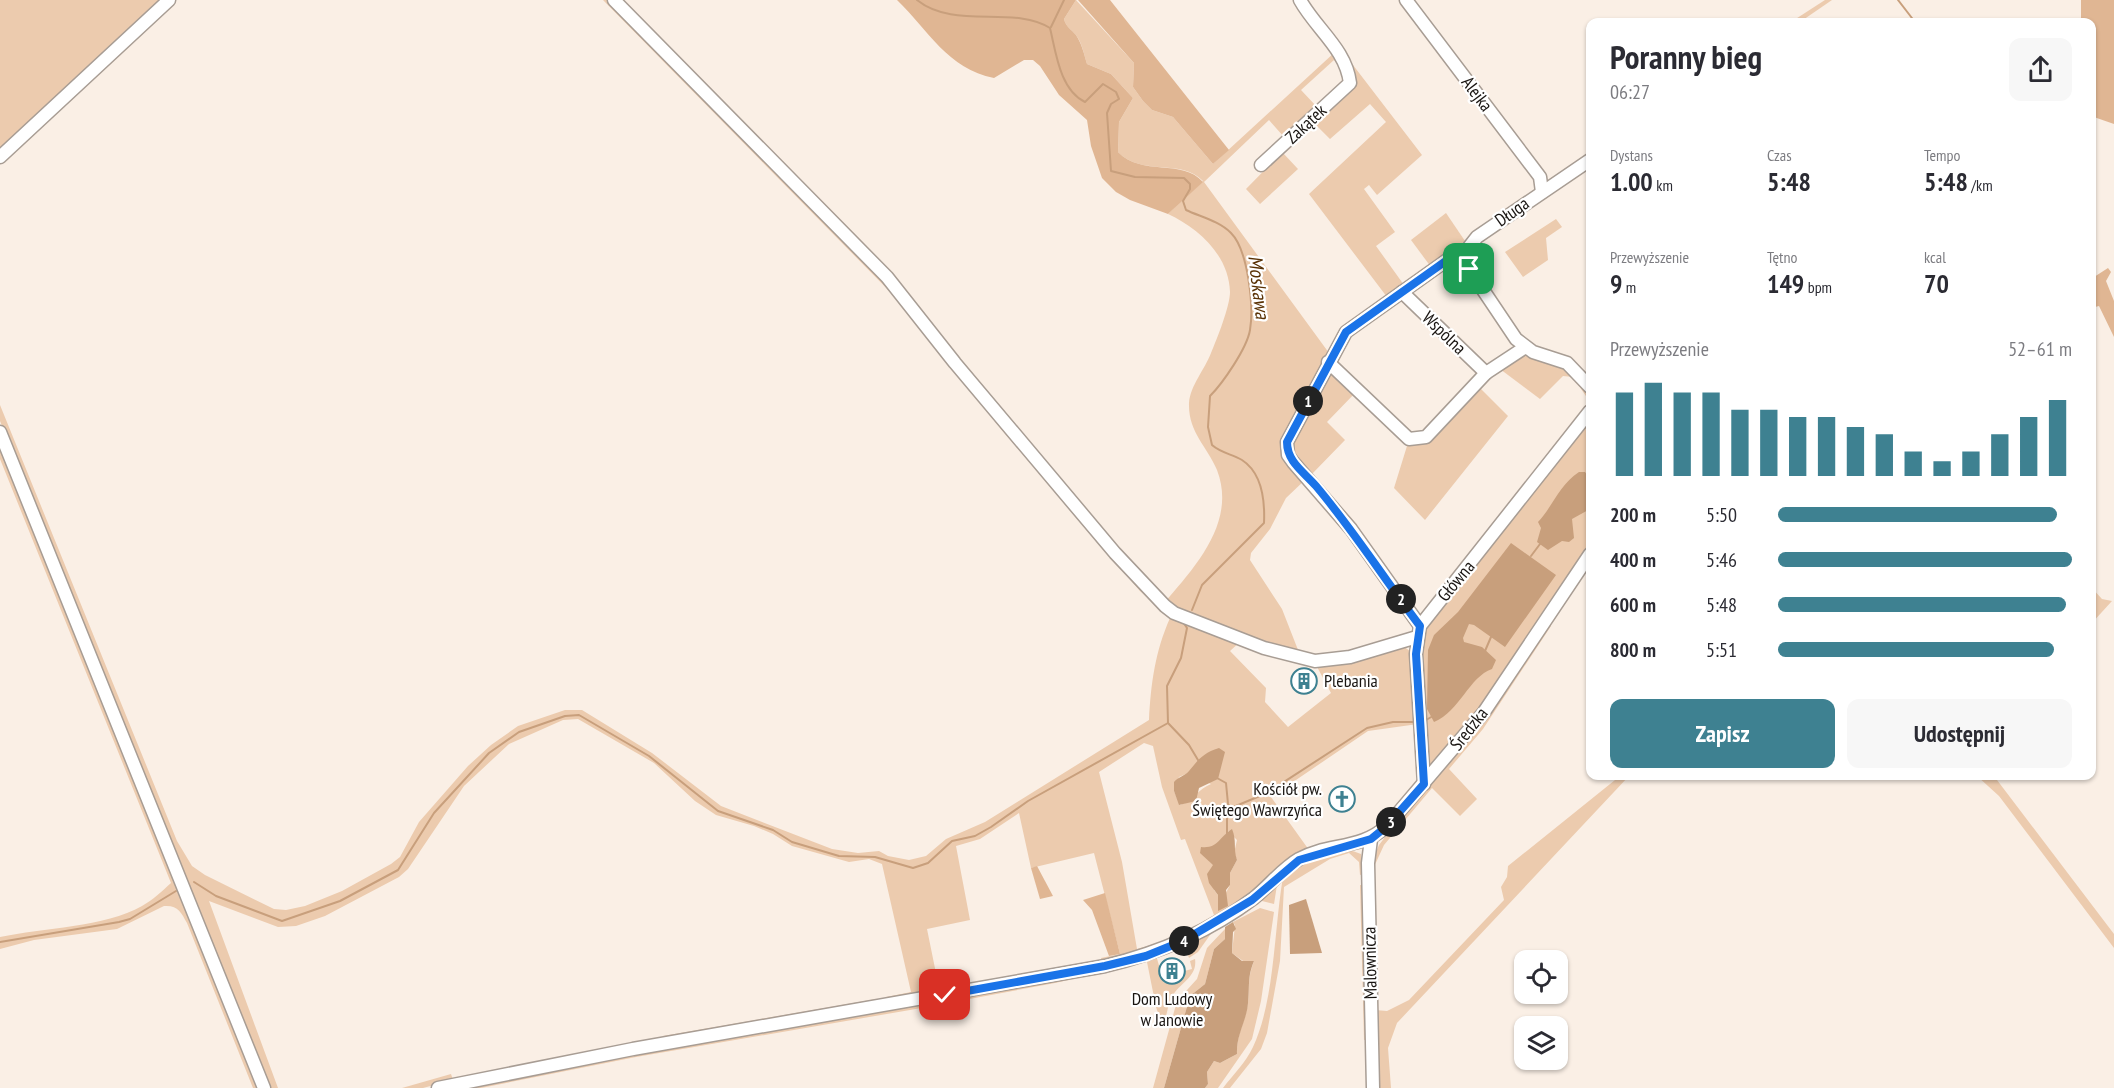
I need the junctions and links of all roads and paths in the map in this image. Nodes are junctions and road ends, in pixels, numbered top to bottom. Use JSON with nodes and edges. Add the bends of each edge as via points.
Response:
{"nodes":[{"id":1,"x":169,"y":0,"type":"edge"},
{"id":2,"x":614,"y":0,"type":"edge"},
{"id":3,"x":1300,"y":0,"type":"edge"},
{"id":4,"x":1406,"y":0,"type":"edge"},
{"id":5,"x":0,"y":157,"type":"edge"},
{"id":6,"x":1586,"y":163,"type":"edge"},
{"id":7,"x":1261,"y":165,"type":"dead end"},
{"id":8,"x":1542,"y":192,"type":"junction"},
{"id":9,"x":1466,"y":251,"type":"junction"},
{"id":10,"x":1402,"y":292,"type":"junction"},
{"id":11,"x":1524,"y":348,"type":"junction"},
{"id":12,"x":1328,"y":362,"type":"junction"},
{"id":13,"x":1486,"y":373,"type":"junction"},
{"id":14,"x":1586,"y":383,"type":"edge"},
{"id":15,"x":1586,"y":416,"type":"edge"},
{"id":16,"x":0,"y":432,"type":"edge"},
{"id":17,"x":1586,"y":560,"type":"edge"},
{"id":18,"x":1419,"y":632,"type":"junction"},
{"id":19,"x":1424,"y":784,"type":"junction"},
{"id":20,"x":1371,"y":839,"type":"junction"},
{"id":21,"x":264,"y":1088,"type":"edge"},
{"id":22,"x":438,"y":1088,"type":"edge"},
{"id":23,"x":1373,"y":1088,"type":"edge"}],
"edges":[{"from":1,"to":5,"type":"street"},
{"from":2,"to":18,"type":"street","via":[[887,277],[1156,599],[1174,613],[1264,648],[1315,661],[1350,657]]},
{"from":3,"to":7,"type":"street","name":"Zakątek","via":[[1340,54],[1350,83]]},
{"from":4,"to":8,"type":"street","name":"Alejka","via":[[1540,177]]},
{"from":6,"to":8,"type":"street","name":"Długa"},
{"from":8,"to":9,"type":"street","name":"Długa","via":[[1477,237]]},
{"from":9,"to":10,"type":"street","name":"Długa","via":[[1457,253]]},
{"from":9,"to":11,"type":"street","via":[[1469,269]]},
{"from":10,"to":12,"type":"street","name":"Długa","via":[[1346,332]]},
{"from":10,"to":13,"type":"street","name":"Wspólna"},
{"from":11,"to":13,"type":"street"},
{"from":11,"to":14,"type":"street","via":[[1567,363]]},
{"from":12,"to":13,"type":"street","via":[[1409,439],[1426,437]]},
{"from":12,"to":18,"type":"street","name":"Długa","via":[[1287,442],[1288,455],[1351,528]]},
{"from":15,"to":18,"type":"street","name":"Główna"},
{"from":16,"to":21,"type":"street"},
{"from":17,"to":19,"type":"street","name":"Średzka","via":[[1484,712]]},
{"from":18,"to":19,"type":"street"},
{"from":19,"to":20,"type":"street","name":"Średzka"},
{"from":20,"to":22,"type":"street","name":"Średzka","via":[[1299,860],[1259,894],[1183,941],[1105,966],[633,1049]]},
{"from":20,"to":23,"type":"street","name":"Malownicza","via":[[1368,863]]}]}
